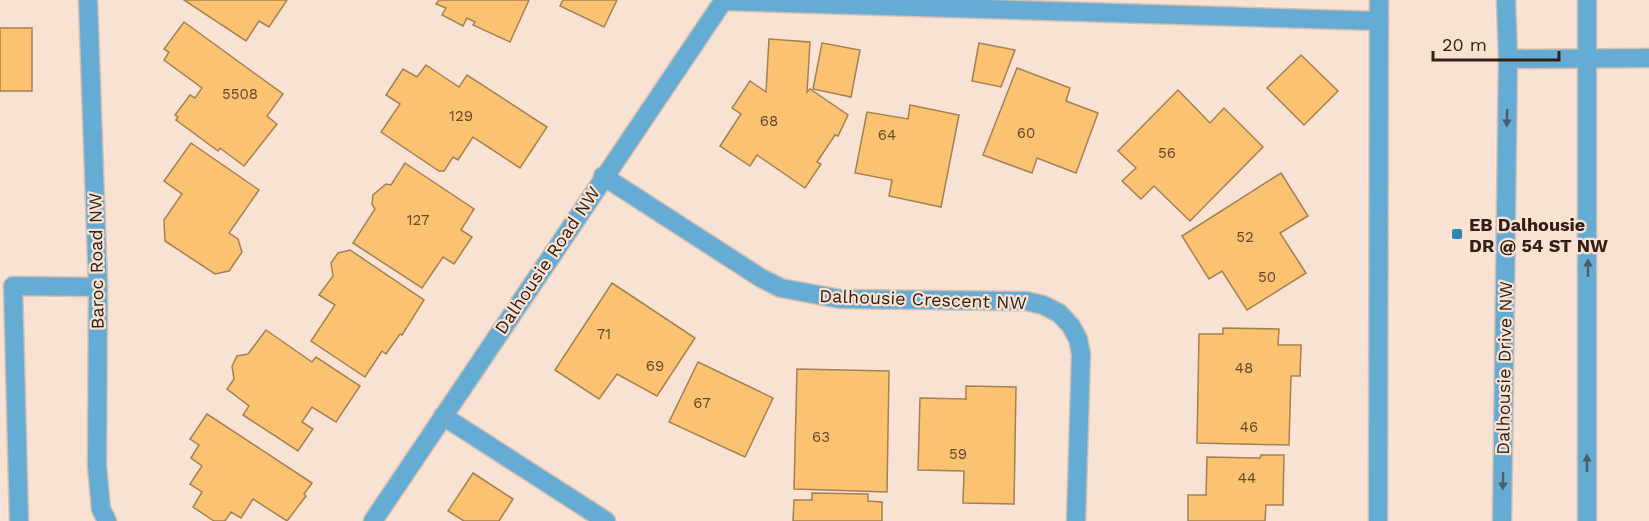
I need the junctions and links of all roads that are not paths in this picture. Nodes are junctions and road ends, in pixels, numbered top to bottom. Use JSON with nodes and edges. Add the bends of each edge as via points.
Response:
{"nodes":[{"id":1,"x":87,"y":0,"type":"edge"},
{"id":2,"x":1379,"y":0,"type":"edge"},
{"id":3,"x":1506,"y":0,"type":"edge"},
{"id":4,"x":1587,"y":0,"type":"edge"},
{"id":5,"x":723,"y":1,"type":"edge"},
{"id":6,"x":1379,"y":21,"type":"junction"},
{"id":7,"x":1649,"y":58,"type":"edge"},
{"id":8,"x":1508,"y":59,"type":"junction"},
{"id":9,"x":1588,"y":59,"type":"junction"},
{"id":10,"x":603,"y":176,"type":"junction"},
{"id":11,"x":98,"y":287,"type":"junction"},
{"id":12,"x":443,"y":416,"type":"junction"},
{"id":13,"x":19,"y":521,"type":"edge"},
{"id":14,"x":107,"y":521,"type":"edge"},
{"id":15,"x":373,"y":521,"type":"edge"},
{"id":16,"x":606,"y":521,"type":"edge"},
{"id":17,"x":1076,"y":521,"type":"edge"},
{"id":18,"x":1378,"y":521,"type":"edge"},
{"id":19,"x":1502,"y":521,"type":"edge"},
{"id":20,"x":1587,"y":521,"type":"edge"}],
"edges":[{"from":1,"to":11,"type":"street","name":"Baroc Road NW"},
{"from":2,"to":6,"type":"street"},
{"from":3,"to":8,"type":"street","name":"Dalhousie Drive NW"},
{"from":4,"to":9,"type":"street"},
{"from":5,"to":6,"type":"street"},
{"from":5,"to":10,"type":"street","name":"Dalhousie Road NW"},
{"from":6,"to":18,"type":"street"},
{"from":7,"to":9,"type":"street"},
{"from":8,"to":9,"type":"street"},
{"from":8,"to":19,"type":"street","name":"Dalhousie Drive NW","one_way":true},
{"from":20,"to":9,"type":"street","one_way":true},
{"from":10,"to":12,"type":"street","name":"Dalhousie Road NW"},
{"from":10,"to":17,"type":"street","name":"Dalhousie Crescent NW","via":[[781,288],[840,299],[1026,301],[1059,313],[1071,326],[1081,354]]},
{"from":11,"to":13,"type":"street","via":[[13,286]]},
{"from":11,"to":14,"type":"street","name":"Baroc Road NW","via":[[97,466],[101,509]]},
{"from":12,"to":15,"type":"street","name":"Dalhousie Road NW"},
{"from":12,"to":16,"type":"street"}]}
